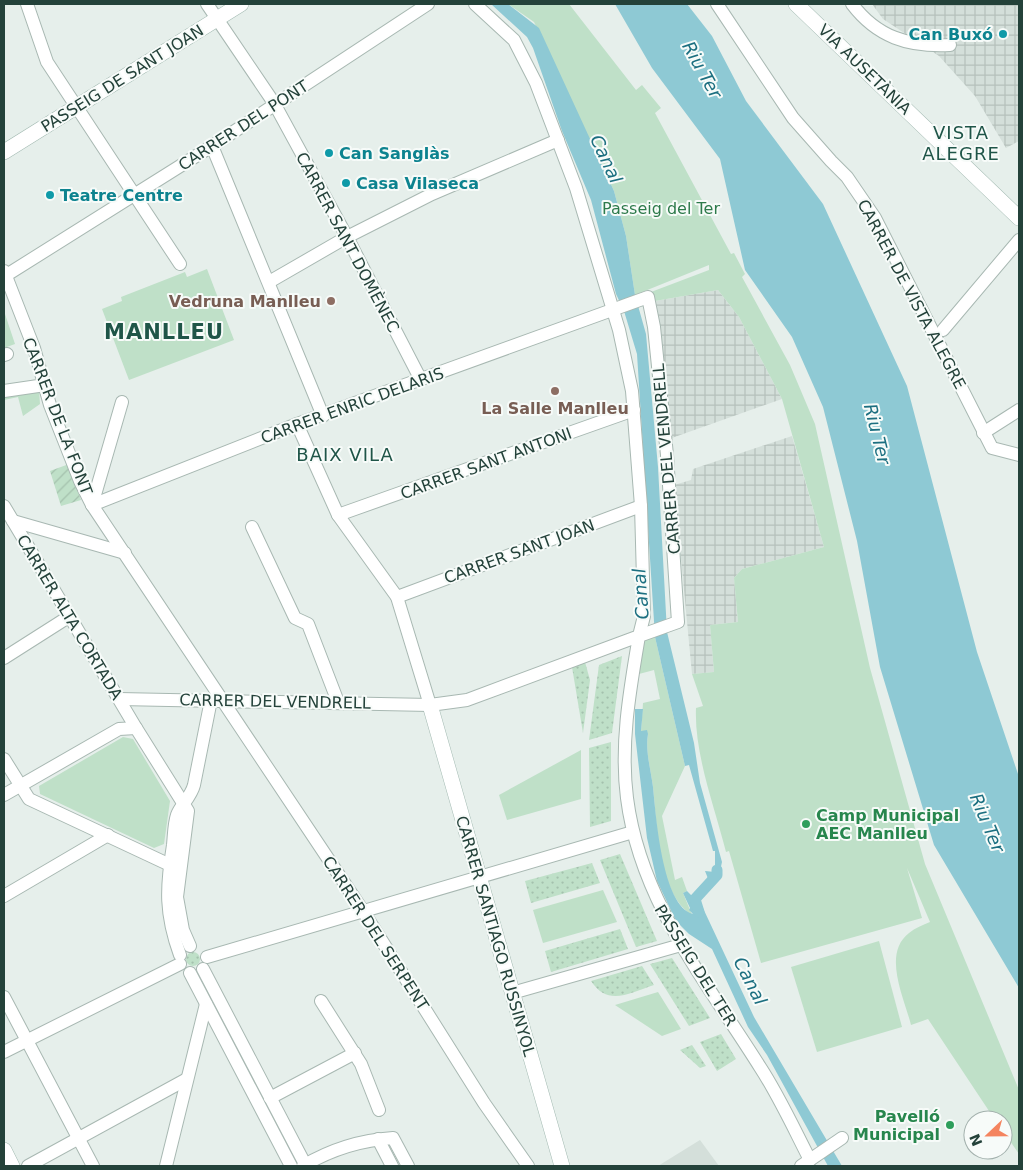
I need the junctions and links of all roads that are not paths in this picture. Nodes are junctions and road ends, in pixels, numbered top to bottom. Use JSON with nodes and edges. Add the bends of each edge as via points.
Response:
{"nodes":[{"id":1,"x":27,"y":4,"type":"edge"},
{"id":2,"x":207,"y":4,"type":"edge"},
{"id":3,"x":241,"y":4,"type":"edge"},
{"id":4,"x":428,"y":4,"type":"edge"},
{"id":5,"x":475,"y":4,"type":"edge"},
{"id":6,"x":717,"y":4,"type":"edge"},
{"id":7,"x":796,"y":4,"type":"edge"},
{"id":8,"x":852,"y":4,"type":"edge"},
{"id":9,"x":217,"y":18,"type":"junction"},
{"id":10,"x":950,"y":45,"type":"dead end"},
{"id":11,"x":274,"y":103,"type":"junction"},
{"id":12,"x":77,"y":106,"type":"junction"},
{"id":13,"x":558,"y":140,"type":"junction"},
{"id":14,"x":212,"y":146,"type":"junction"},
{"id":15,"x":4,"y":152,"type":"edge"},
{"id":16,"x":134,"y":195,"type":"junction"},
{"id":17,"x":1019,"y":218,"type":"edge"},
{"id":18,"x":347,"y":237,"type":"junction"},
{"id":19,"x":1019,"y":240,"type":"edge"},
{"id":20,"x":180,"y":264,"type":"dead end"},
{"id":21,"x":4,"y":274,"type":"edge"},
{"id":22,"x":269,"y":282,"type":"junction"},
{"id":23,"x":617,"y":307,"type":"junction"},
{"id":24,"x":943,"y":330,"type":"dead end"},
{"id":25,"x":421,"y":380,"type":"junction"},
{"id":26,"x":45,"y":385,"type":"junction"},
{"id":27,"x":4,"y":391,"type":"edge"},
{"id":28,"x":122,"y":402,"type":"dead end"},
{"id":29,"x":634,"y":410,"type":"junction"},
{"id":30,"x":1019,"y":410,"type":"edge"},
{"id":31,"x":323,"y":416,"type":"junction"},
{"id":32,"x":297,"y":424,"type":"junction"},
{"id":33,"x":983,"y":433,"type":"junction"},
{"id":34,"x":1019,"y":455,"type":"edge"},
{"id":35,"x":92,"y":505,"type":"junction"},
{"id":36,"x":4,"y":506,"type":"edge"},
{"id":37,"x":641,"y":506,"type":"junction"},
{"id":38,"x":338,"y":515,"type":"junction"},
{"id":39,"x":13,"y":521,"type":"junction"},
{"id":40,"x":252,"y":527,"type":"dead end"},
{"id":41,"x":125,"y":552,"type":"junction"},
{"id":42,"x":397,"y":597,"type":"junction"},
{"id":43,"x":70,"y":616,"type":"junction"},
{"id":44,"x":639,"y":636,"type":"junction"},
{"id":45,"x":4,"y":658,"type":"edge"},
{"id":46,"x":119,"y":699,"type":"junction"},
{"id":47,"x":217,"y":700,"type":"junction"},
{"id":48,"x":338,"y":702,"type":"junction"},
{"id":49,"x":430,"y":705,"type":"junction"},
{"id":50,"x":136,"y":728,"type":"junction"},
{"id":51,"x":119,"y":729,"type":"junction"},
{"id":52,"x":4,"y":759,"type":"edge"},
{"id":53,"x":20,"y":785,"type":"junction"},
{"id":54,"x":4,"y":795,"type":"edge"},
{"id":55,"x":184,"y":805,"type":"junction"},
{"id":56,"x":632,"y":832,"type":"junction"},
{"id":57,"x":108,"y":835,"type":"junction"},
{"id":58,"x":170,"y":865,"type":"junction"},
{"id":59,"x":479,"y":878,"type":"junction"},
{"id":60,"x":4,"y":896,"type":"edge"},
{"id":61,"x":362,"y":910,"type":"junction"},
{"id":62,"x":681,"y":945,"type":"junction"},
{"id":63,"x":183,"y":955,"type":"junction"},
{"id":64,"x":205,"y":963,"type":"junction"},
{"id":65,"x":190,"y":973,"type":"junction"},
{"id":66,"x":512,"y":993,"type":"junction"},
{"id":67,"x":4,"y":998,"type":"edge"},
{"id":68,"x":321,"y":1000,"type":"dead end"},
{"id":69,"x":206,"y":1004,"type":"junction"},
{"id":70,"x":27,"y":1041,"type":"junction"},
{"id":71,"x":4,"y":1052,"type":"edge"},
{"id":72,"x":355,"y":1053,"type":"junction"},
{"id":73,"x":187,"y":1079,"type":"junction"},
{"id":74,"x":270,"y":1098,"type":"junction"},
{"id":75,"x":379,"y":1110,"type":"dead end"},
{"id":76,"x":78,"y":1138,"type":"junction"},
{"id":77,"x":842,"y":1138,"type":"dead end"},
{"id":78,"x":378,"y":1139,"type":"junction"},
{"id":79,"x":4,"y":1150,"type":"edge"},
{"id":80,"x":810,"y":1160,"type":"edge"},
{"id":81,"x":12,"y":1166,"type":"edge"},
{"id":82,"x":28,"y":1166,"type":"edge"},
{"id":83,"x":93,"y":1166,"type":"edge"},
{"id":84,"x":166,"y":1166,"type":"edge"},
{"id":85,"x":290,"y":1166,"type":"edge"},
{"id":86,"x":304,"y":1166,"type":"edge"},
{"id":87,"x":392,"y":1166,"type":"edge"},
{"id":88,"x":408,"y":1166,"type":"edge"},
{"id":89,"x":528,"y":1166,"type":"edge"},
{"id":90,"x":562,"y":1166,"type":"edge"}],
"edges":[{"from":1,"to":12,"type":"street","via":[[47,62]]},
{"from":2,"to":9,"type":"street","name":"CARRER SANT DOMÈNEC"},
{"from":3,"to":9,"type":"street","name":"PASSEIG DE SANT JOAN"},
{"from":4,"to":11,"type":"street","name":"CARRER DEL PONT"},
{"from":5,"to":13,"type":"street","name":"PASSEIG DEL TER","via":[[514,40],[536,83]]},
{"from":6,"to":33,"type":"street","name":"CARRER DE VISTA ALEGRE","via":[[794,118],[847,177],[876,218]]},
{"from":7,"to":17,"type":"street","name":"VIA AUSETÀNIA"},
{"from":8,"to":10,"type":"street","via":[[866,22],[901,41]]},
{"from":9,"to":11,"type":"street","name":"CARRER SANT DOMÈNEC"},
{"from":9,"to":12,"type":"street","name":"PASSEIG DE SANT JOAN"},
{"from":11,"to":14,"type":"street","name":"CARRER DEL PONT"},
{"from":11,"to":18,"type":"street","name":"CARRER SANT DOMÈNEC"},
{"from":12,"to":15,"type":"street","name":"PASSEIG DE SANT JOAN"},
{"from":12,"to":16,"type":"street"},
{"from":13,"to":18,"type":"street","via":[[432,194]]},
{"from":13,"to":23,"type":"street","name":"PASSEIG DEL TER"},
{"from":14,"to":16,"type":"street","name":"CARRER DEL PONT"},
{"from":14,"to":22,"type":"street"},
{"from":16,"to":20,"type":"street"},
{"from":16,"to":21,"type":"street","name":"CARRER DEL PONT"},
{"from":18,"to":22,"type":"street"},
{"from":18,"to":25,"type":"street","name":"CARRER SANT DOMÈNEC"},
{"from":19,"to":24,"type":"street"},
{"from":21,"to":26,"type":"street","name":"CARRER DE LA FONT","via":[[34,348]]},
{"from":22,"to":31,"type":"street"},
{"from":23,"to":25,"type":"street","name":"CARRER ENRIC DELARIS"},
{"from":23,"to":29,"type":"street","name":"PASSEIG DEL TER"},
{"from":23,"to":44,"type":"street","name":"CARRER DEL VENDRELL","via":[[648,297],[666,445],[678,622]]},
{"from":25,"to":31,"type":"street","name":"CARRER ENRIC DELARIS"},
{"from":26,"to":27,"type":"street"},
{"from":26,"to":35,"type":"street","name":"CARRER DE LA FONT"},
{"from":28,"to":35,"type":"street"},
{"from":29,"to":37,"type":"street","name":"PASSEIG DEL TER"},
{"from":29,"to":38,"type":"street","name":"CARRER SANT ANTONI"},
{"from":30,"to":33,"type":"street"},
{"from":31,"to":32,"type":"street","name":"CARRER ENRIC DELARIS"},
{"from":32,"to":35,"type":"street","name":"CARRER ENRIC DELARIS"},
{"from":32,"to":38,"type":"street"},
{"from":33,"to":34,"type":"street","name":"CARRER DE VISTA ALEGRE","via":[[992,448]]},
{"from":35,"to":41,"type":"street","name":"CARRER DE LA FONT"},
{"from":36,"to":39,"type":"street","name":"CARRER ALTA CORTADA"},
{"from":37,"to":42,"type":"street","name":"CARRER SANT JOAN"},
{"from":37,"to":44,"type":"street","name":"PASSEIG DEL TER","via":[[644,616]]},
{"from":38,"to":42,"type":"street"},
{"from":39,"to":41,"type":"street"},
{"from":39,"to":43,"type":"street","name":"CARRER ALTA CORTADA"},
{"from":40,"to":48,"type":"street","via":[[296,618],[308,624]]},
{"from":41,"to":47,"type":"street","name":"CARRER DE LA FONT"},
{"from":42,"to":49,"type":"street"},
{"from":43,"to":45,"type":"street"},
{"from":43,"to":46,"type":"street","name":"CARRER ALTA CORTADA"},
{"from":44,"to":49,"type":"street","name":"CARRER DEL VENDRELL","via":[[466,700]]},
{"from":44,"to":56,"type":"street","name":"PASSEIG DEL TER","via":[[628,712],[625,763]]},
{"from":46,"to":47,"type":"street","name":"CARRER DEL VENDRELL"},
{"from":46,"to":50,"type":"street","name":"CARRER ALTA CORTADA"},
{"from":46,"to":51,"type":"street"},
{"from":47,"to":48,"type":"street","name":"CARRER DEL VENDRELL"},
{"from":47,"to":55,"type":"street","via":[[194,785]]},
{"from":47,"to":61,"type":"street","name":"CARRER DEL SERPENT"},
{"from":48,"to":49,"type":"street","name":"CARRER DEL VENDRELL"},
{"from":49,"to":59,"type":"street","name":"CARRER SANTIAGO RUSSINYOL"},
{"from":50,"to":51,"type":"street"},
{"from":50,"to":55,"type":"street","name":"CARRER ALTA CORTADA"},
{"from":51,"to":53,"type":"street"},
{"from":52,"to":53,"type":"street"},
{"from":53,"to":54,"type":"street"},
{"from":53,"to":57,"type":"street","via":[[29,799]]},
{"from":55,"to":58,"type":"street","via":[[178,813]]},
{"from":55,"to":63,"type":"street","via":[[188,810],[177,897],[183,930]]},
{"from":56,"to":59,"type":"street"},
{"from":56,"to":62,"type":"street","name":"PASSEIG DEL TER","via":[[653,894]]},
{"from":57,"to":58,"type":"street"},
{"from":57,"to":60,"type":"street"},
{"from":58,"to":63,"type":"street","via":[[167,904],[172,932]]},
{"from":59,"to":61,"type":"street"},
{"from":59,"to":66,"type":"street","name":"CARRER SANTIAGO RUSSINYOL"},
{"from":61,"to":64,"type":"street"},
{"from":61,"to":89,"type":"street","name":"CARRER DEL SERPENT","via":[[484,1103]]},
{"from":62,"to":66,"type":"street"},
{"from":62,"to":80,"type":"street","name":"PASSEIG DEL TER","via":[[761,1069]]},
{"from":63,"to":64,"type":"street","via":[[199,946]]},
{"from":63,"to":65,"type":"street"},
{"from":63,"to":70,"type":"street"},
{"from":64,"to":65,"type":"street"},
{"from":64,"to":74,"type":"street"},
{"from":65,"to":69,"type":"street"},
{"from":66,"to":90,"type":"street","name":"CARRER SANTIAGO RUSSINYOL"},
{"from":67,"to":70,"type":"street"},
{"from":68,"to":72,"type":"street"},
{"from":69,"to":73,"type":"street"},
{"from":69,"to":85,"type":"street"},
{"from":70,"to":71,"type":"street"},
{"from":70,"to":76,"type":"street"},
{"from":72,"to":74,"type":"street"},
{"from":72,"to":75,"type":"street"},
{"from":73,"to":76,"type":"street"},
{"from":73,"to":84,"type":"street"},
{"from":74,"to":86,"type":"street"},
{"from":76,"to":82,"type":"street"},
{"from":76,"to":83,"type":"street"},
{"from":77,"to":80,"type":"street"},
{"from":78,"to":86,"type":"street","via":[[333,1151]]},
{"from":78,"to":87,"type":"street"},
{"from":78,"to":88,"type":"street","via":[[393,1138]]},
{"from":79,"to":81,"type":"street"}]}
